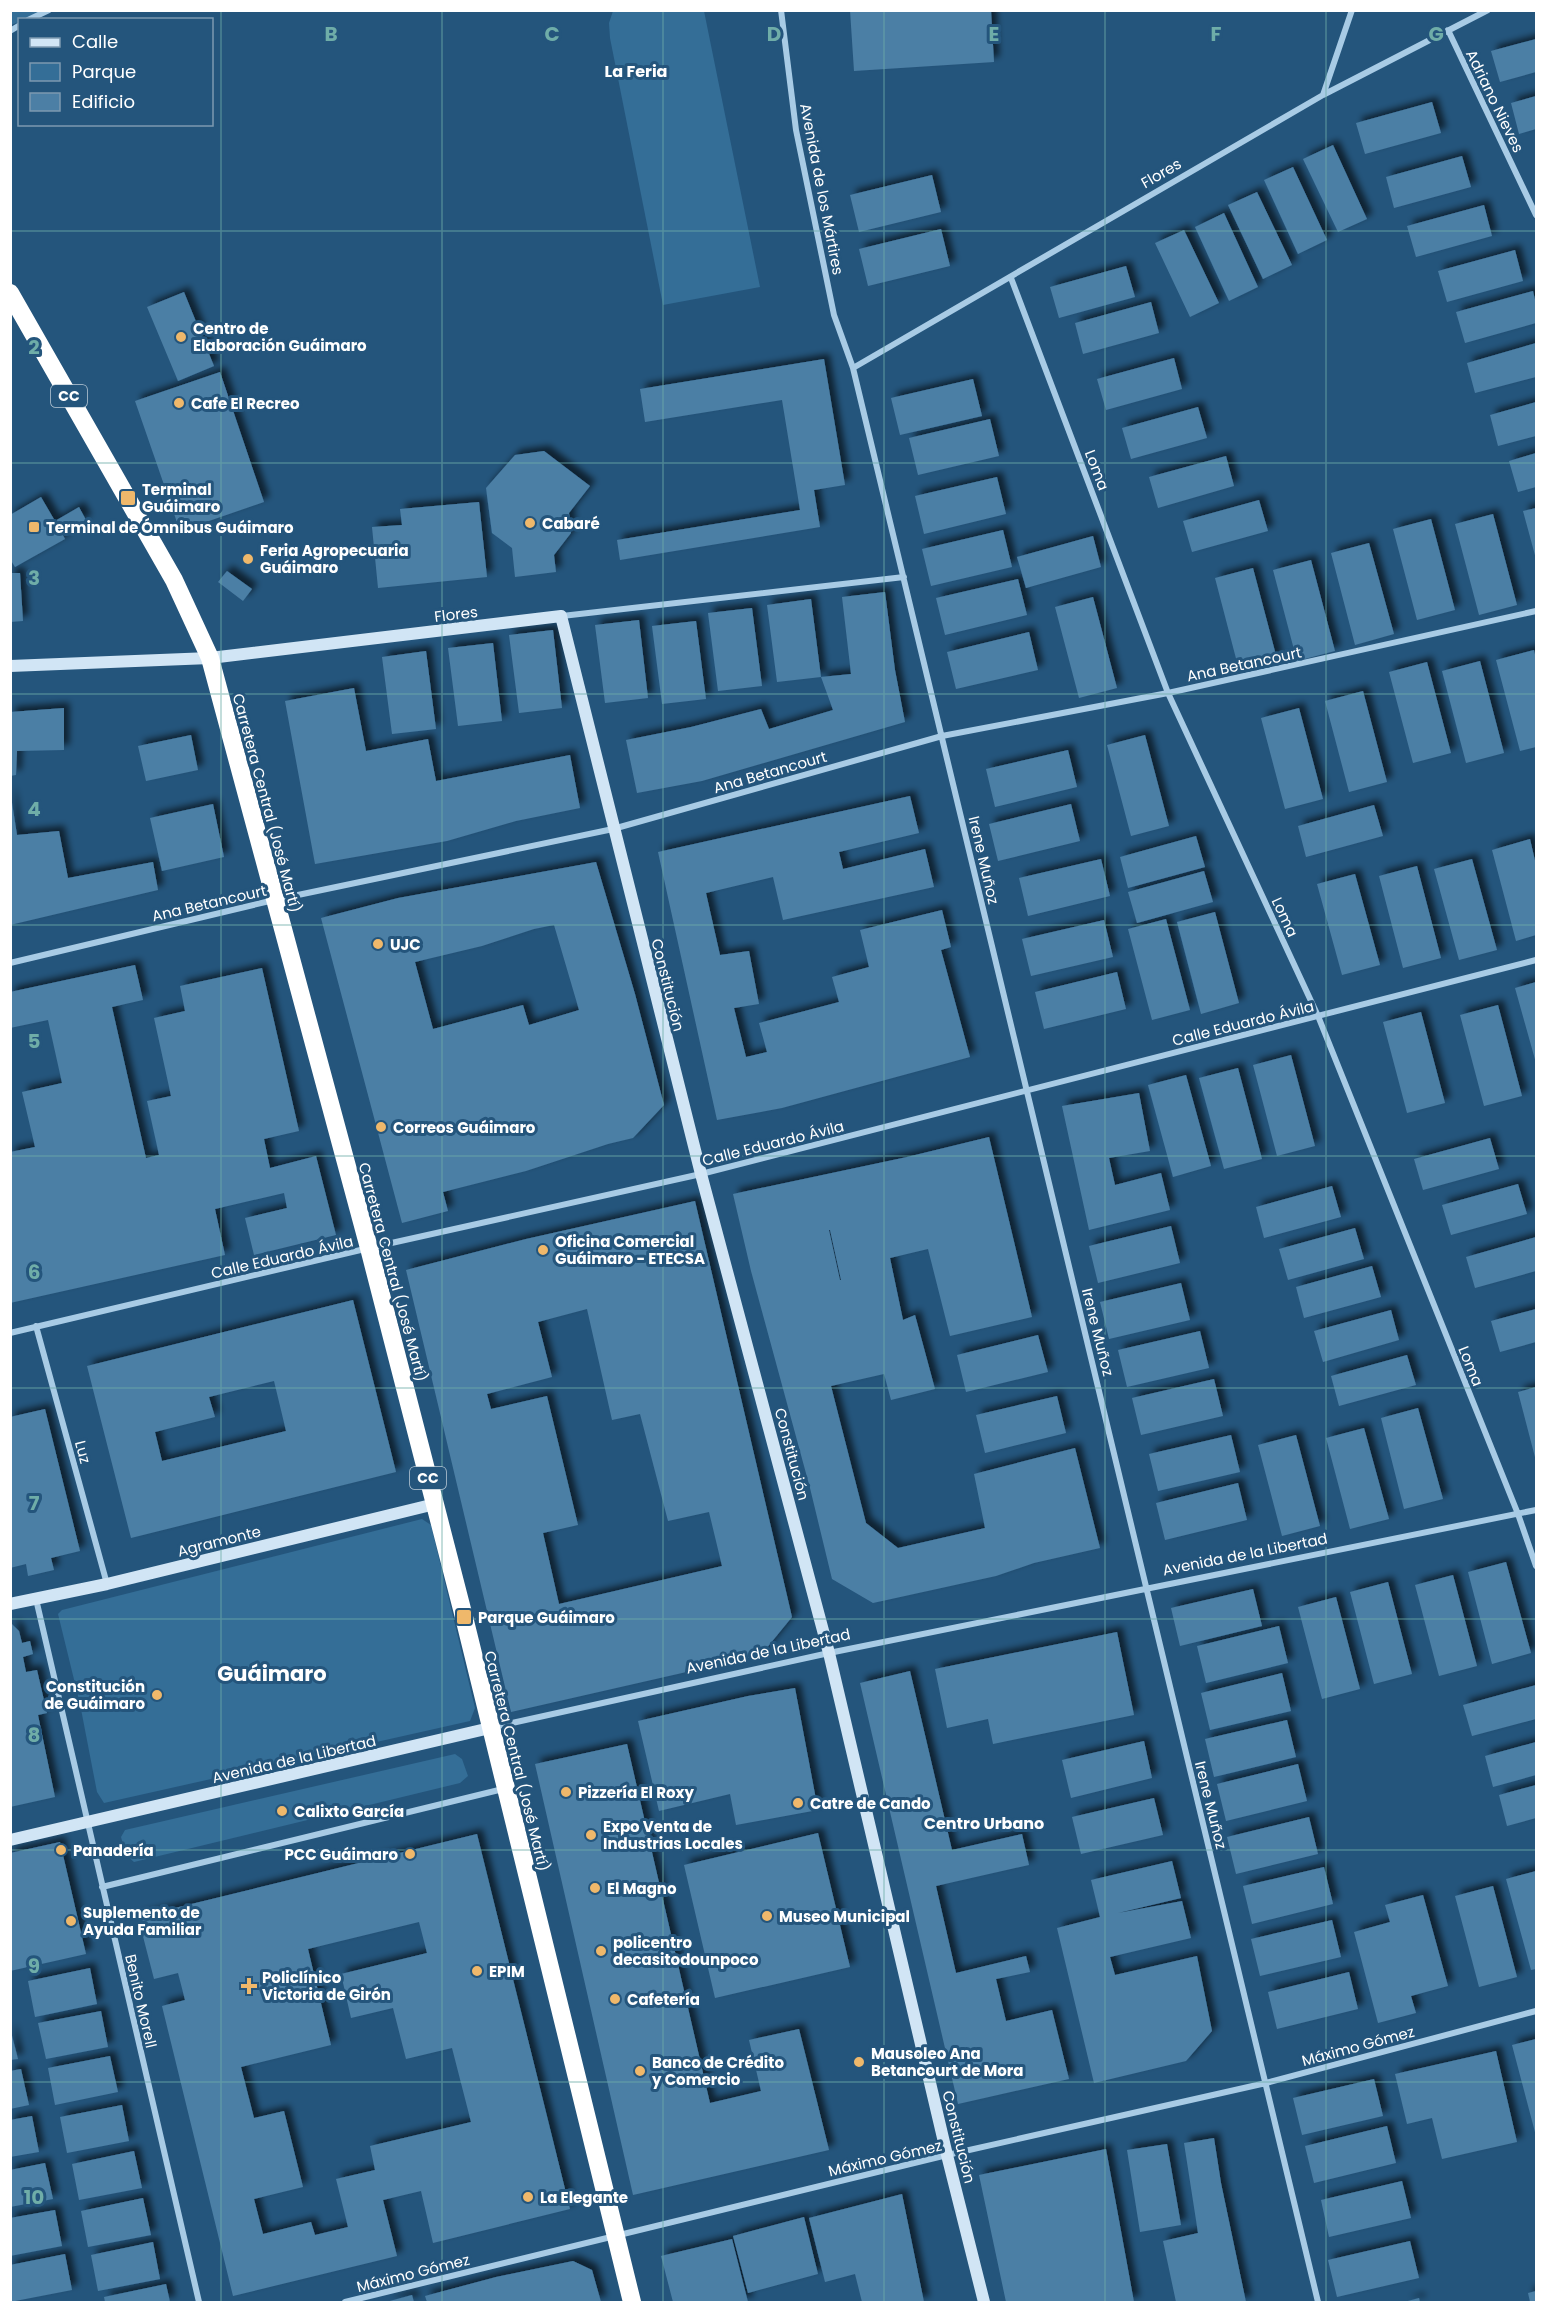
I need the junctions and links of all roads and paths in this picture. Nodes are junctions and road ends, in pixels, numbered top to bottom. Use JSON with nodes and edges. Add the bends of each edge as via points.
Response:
{"nodes":[{"id":1,"x":49,"y":10,"type":"edge"},
{"id":2,"x":781,"y":10,"type":"edge"},
{"id":3,"x":1352,"y":10,"type":"edge"},
{"id":4,"x":1488,"y":10,"type":"edge"},
{"id":5,"x":32,"y":18,"type":"edge"},
{"id":6,"x":1448,"y":30,"type":"junction"},
{"id":7,"x":1323,"y":95,"type":"junction"},
{"id":8,"x":1536,"y":215,"type":"edge"},
{"id":9,"x":1011,"y":278,"type":"junction"},
{"id":10,"x":10,"y":293,"type":"edge"},
{"id":11,"x":853,"y":368,"type":"junction"},
{"id":12,"x":904,"y":577,"type":"junction"},
{"id":13,"x":1536,"y":611,"type":"edge"},
{"id":14,"x":561,"y":616,"type":"junction"},
{"id":15,"x":210,"y":658,"type":"junction"},
{"id":16,"x":10,"y":666,"type":"edge"},
{"id":17,"x":1168,"y":693,"type":"junction"},
{"id":18,"x":942,"y":736,"type":"junction"},
{"id":19,"x":613,"y":829,"type":"junction"},
{"id":20,"x":274,"y":900,"type":"junction"},
{"id":21,"x":1536,"y":960,"type":"edge"},
{"id":22,"x":10,"y":963,"type":"edge"},
{"id":23,"x":1318,"y":1016,"type":"junction"},
{"id":24,"x":1027,"y":1091,"type":"junction"},
{"id":25,"x":701,"y":1174,"type":"junction"},
{"id":26,"x":369,"y":1248,"type":"junction"},
{"id":27,"x":36,"y":1326,"type":"junction"},
{"id":28,"x":10,"y":1333,"type":"edge"},
{"id":29,"x":435,"y":1504,"type":"junction"},
{"id":30,"x":1536,"y":1510,"type":"edge"},
{"id":31,"x":1518,"y":1514,"type":"junction"},
{"id":32,"x":1536,"y":1566,"type":"edge"},
{"id":33,"x":107,"y":1584,"type":"junction"},
{"id":34,"x":1147,"y":1589,"type":"junction"},
{"id":35,"x":36,"y":1599,"type":"junction"},
{"id":36,"x":10,"y":1605,"type":"edge"},
{"id":37,"x":829,"y":1653,"type":"junction"},
{"id":38,"x":490,"y":1728,"type":"junction"},
{"id":39,"x":506,"y":1789,"type":"junction"},
{"id":40,"x":87,"y":1823,"type":"junction"},
{"id":41,"x":10,"y":1840,"type":"edge"},
{"id":42,"x":102,"y":1887,"type":"junction"},
{"id":43,"x":1536,"y":2011,"type":"edge"},
{"id":44,"x":1266,"y":2083,"type":"junction"},
{"id":45,"x":947,"y":2155,"type":"junction"},
{"id":46,"x":616,"y":2236,"type":"junction"},
{"id":47,"x":199,"y":2302,"type":"edge"},
{"id":48,"x":345,"y":2302,"type":"edge"},
{"id":49,"x":632,"y":2302,"type":"edge"},
{"id":50,"x":984,"y":2302,"type":"edge"},
{"id":51,"x":1318,"y":2302,"type":"edge"}],
"edges":[{"from":1,"to":5,"type":"street"},
{"from":2,"to":11,"type":"street","name":"Avenida de los Mártires","via":[[799,142],[834,315]]},
{"from":3,"to":7,"type":"street"},
{"from":4,"to":6,"type":"street","name":"Flores"},
{"from":6,"to":7,"type":"street","name":"Flores"},
{"from":6,"to":8,"type":"street","name":"Adriano Nieves"},
{"from":7,"to":9,"type":"street","name":"Flores"},
{"from":9,"to":11,"type":"street","name":"Flores"},
{"from":9,"to":17,"type":"street","name":"Loma"},
{"from":10,"to":15,"type":"highway","name":"Carretera Central (José Martí)","number":"CC","via":[[174,580]]},
{"from":11,"to":12,"type":"street","name":"Irene Muñoz"},
{"from":12,"to":14,"type":"street","name":"Flores"},
{"from":12,"to":18,"type":"street","name":"Irene Muñoz"},
{"from":13,"to":17,"type":"street","name":"Ana Betancourt"},
{"from":14,"to":15,"type":"street","name":"Flores"},
{"from":14,"to":19,"type":"street","name":"Constitución"},
{"from":15,"to":16,"type":"street","name":"Flores"},
{"from":15,"to":20,"type":"highway","name":"Carretera Central (José Martí)","number":"CC"},
{"from":17,"to":18,"type":"street","name":"Ana Betancourt"},
{"from":17,"to":23,"type":"street","name":"Loma"},
{"from":18,"to":19,"type":"street","name":"Ana Betancourt"},
{"from":18,"to":24,"type":"street","name":"Irene Muñoz"},
{"from":19,"to":20,"type":"street","name":"Ana Betancourt"},
{"from":19,"to":25,"type":"street","name":"Constitución"},
{"from":20,"to":22,"type":"street","name":"Ana Betancourt"},
{"from":20,"to":26,"type":"highway","name":"Carretera Central (José Martí)","number":"CC"},
{"from":21,"to":23,"type":"street","name":"Calle Eduardo Ávila"},
{"from":23,"to":24,"type":"street","name":"Calle Eduardo Ávila"},
{"from":23,"to":31,"type":"street","name":"Loma"},
{"from":24,"to":25,"type":"street","name":"Calle Eduardo Ávila"},
{"from":24,"to":34,"type":"street","name":"Irene Muñoz"},
{"from":25,"to":26,"type":"street","name":"Calle Eduardo Ávila"},
{"from":25,"to":37,"type":"street","name":"Constitución"},
{"from":26,"to":27,"type":"street","name":"Calle Eduardo Ávila"},
{"from":26,"to":29,"type":"highway","name":"Carretera Central (José Martí)","number":"CC"},
{"from":27,"to":28,"type":"street","name":"Calle Eduardo Ávila"},
{"from":27,"to":33,"type":"street","name":"Luz"},
{"from":29,"to":33,"type":"street","name":"Agramonte"},
{"from":29,"to":38,"type":"highway","name":"Carretera Central (José Martí)","number":"CC"},
{"from":30,"to":31,"type":"street","name":"Avenida de la Libertad"},
{"from":31,"to":32,"type":"street","name":"Loma"},
{"from":31,"to":34,"type":"street","name":"Avenida de la Libertad"},
{"from":33,"to":35,"type":"street","name":"Agramonte"},
{"from":34,"to":37,"type":"street","name":"Avenida de la Libertad"},
{"from":34,"to":44,"type":"street","name":"Irene Muñoz"},
{"from":35,"to":36,"type":"street","name":"Agramonte"},
{"from":35,"to":40,"type":"street","name":"Benito Morell"},
{"from":37,"to":38,"type":"street","name":"Avenida de la Libertad"},
{"from":37,"to":45,"type":"street","name":"Constitución"},
{"from":38,"to":39,"type":"highway","name":"Carretera Central (José Martí)","number":"CC"},
{"from":38,"to":40,"type":"street","name":"Avenida de la Libertad"},
{"from":39,"to":42,"type":"street"},
{"from":39,"to":46,"type":"highway","name":"Carretera Central (José Martí)","number":"CC"},
{"from":40,"to":41,"type":"street","name":"Avenida de la Libertad"},
{"from":40,"to":42,"type":"street","name":"Benito Morell"},
{"from":42,"to":47,"type":"street","name":"Benito Morell"},
{"from":43,"to":44,"type":"street","name":"Máximo Gómez"},
{"from":44,"to":45,"type":"street","name":"Máximo Gómez"},
{"from":44,"to":51,"type":"street","name":"Irene Muñoz"},
{"from":45,"to":46,"type":"street","name":"Máximo Gómez"},
{"from":45,"to":50,"type":"street","name":"Constitución"},
{"from":46,"to":48,"type":"street","name":"Máximo Gómez"},
{"from":46,"to":49,"type":"highway","name":"Carretera Central (José Martí)","number":"CC"}]}
